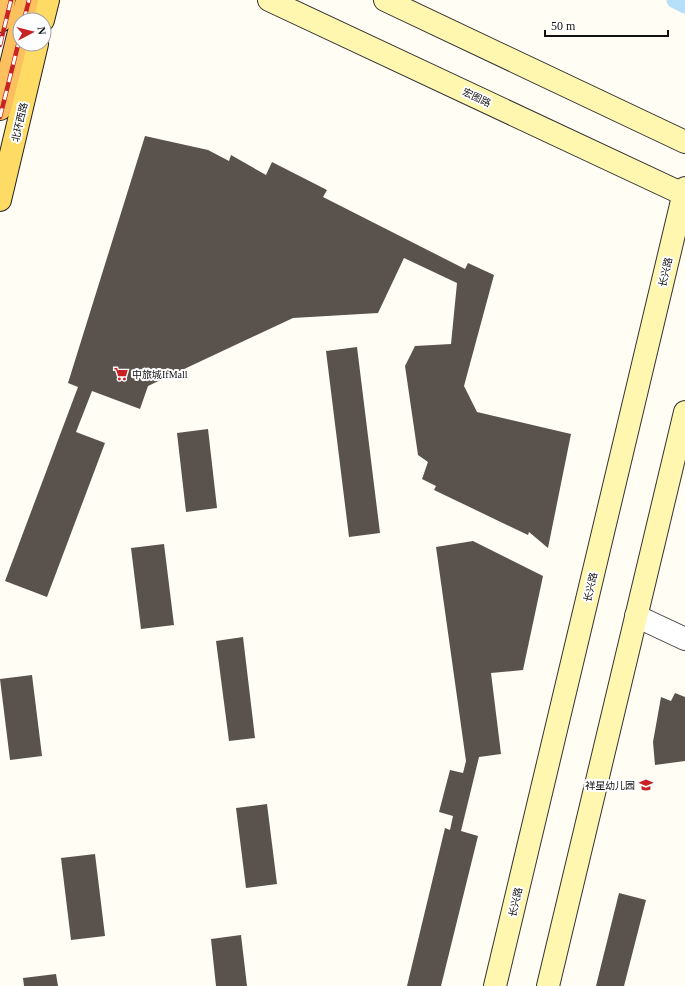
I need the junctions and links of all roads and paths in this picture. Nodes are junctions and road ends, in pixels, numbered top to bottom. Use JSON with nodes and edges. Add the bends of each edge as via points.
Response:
{"nodes":[{"id":1,"x":4,"y":0,"type":"edge"},
{"id":2,"x":27,"y":0,"type":"edge"},
{"id":3,"x":48,"y":0,"type":"edge"},
{"id":4,"x":269,"y":0,"type":"edge"},
{"id":5,"x":385,"y":0,"type":"edge"},
{"id":6,"x":24,"y":12,"type":"edge"},
{"id":7,"x":45,"y":12,"type":"edge"},
{"id":8,"x":0,"y":21,"type":"edge"},
{"id":9,"x":14,"y":52,"type":"edge"},
{"id":10,"x":35,"y":52,"type":"edge"},
{"id":11,"x":0,"y":109,"type":"edge"},
{"id":12,"x":685,"y":142,"type":"edge"},
{"id":13,"x":684,"y":192,"type":"edge"},
{"id":14,"x":0,"y":200,"type":"edge"},
{"id":15,"x":685,"y":412,"type":"edge"},
{"id":16,"x":636,"y":616,"type":"junction"},
{"id":17,"x":685,"y":639,"type":"edge"},
{"id":18,"x":495,"y":986,"type":"edge"},
{"id":19,"x":548,"y":986,"type":"edge"}],
"edges":[{"from":1,"to":8,"type":"highway"},
{"from":2,"to":6,"type":"highway"},
{"from":3,"to":7,"type":"main road"},
{"from":4,"to":13,"type":"main road","name":"宏图路"},
{"from":5,"to":12,"type":"main road"},
{"from":9,"to":11,"type":"highway"},
{"from":10,"to":14,"type":"main road","name":"北环西路"},
{"from":13,"to":18,"type":"main road","name":"长兴路"},
{"from":15,"to":16,"type":"main road"},
{"from":16,"to":17,"type":"street"},
{"from":16,"to":19,"type":"main road"}]}
